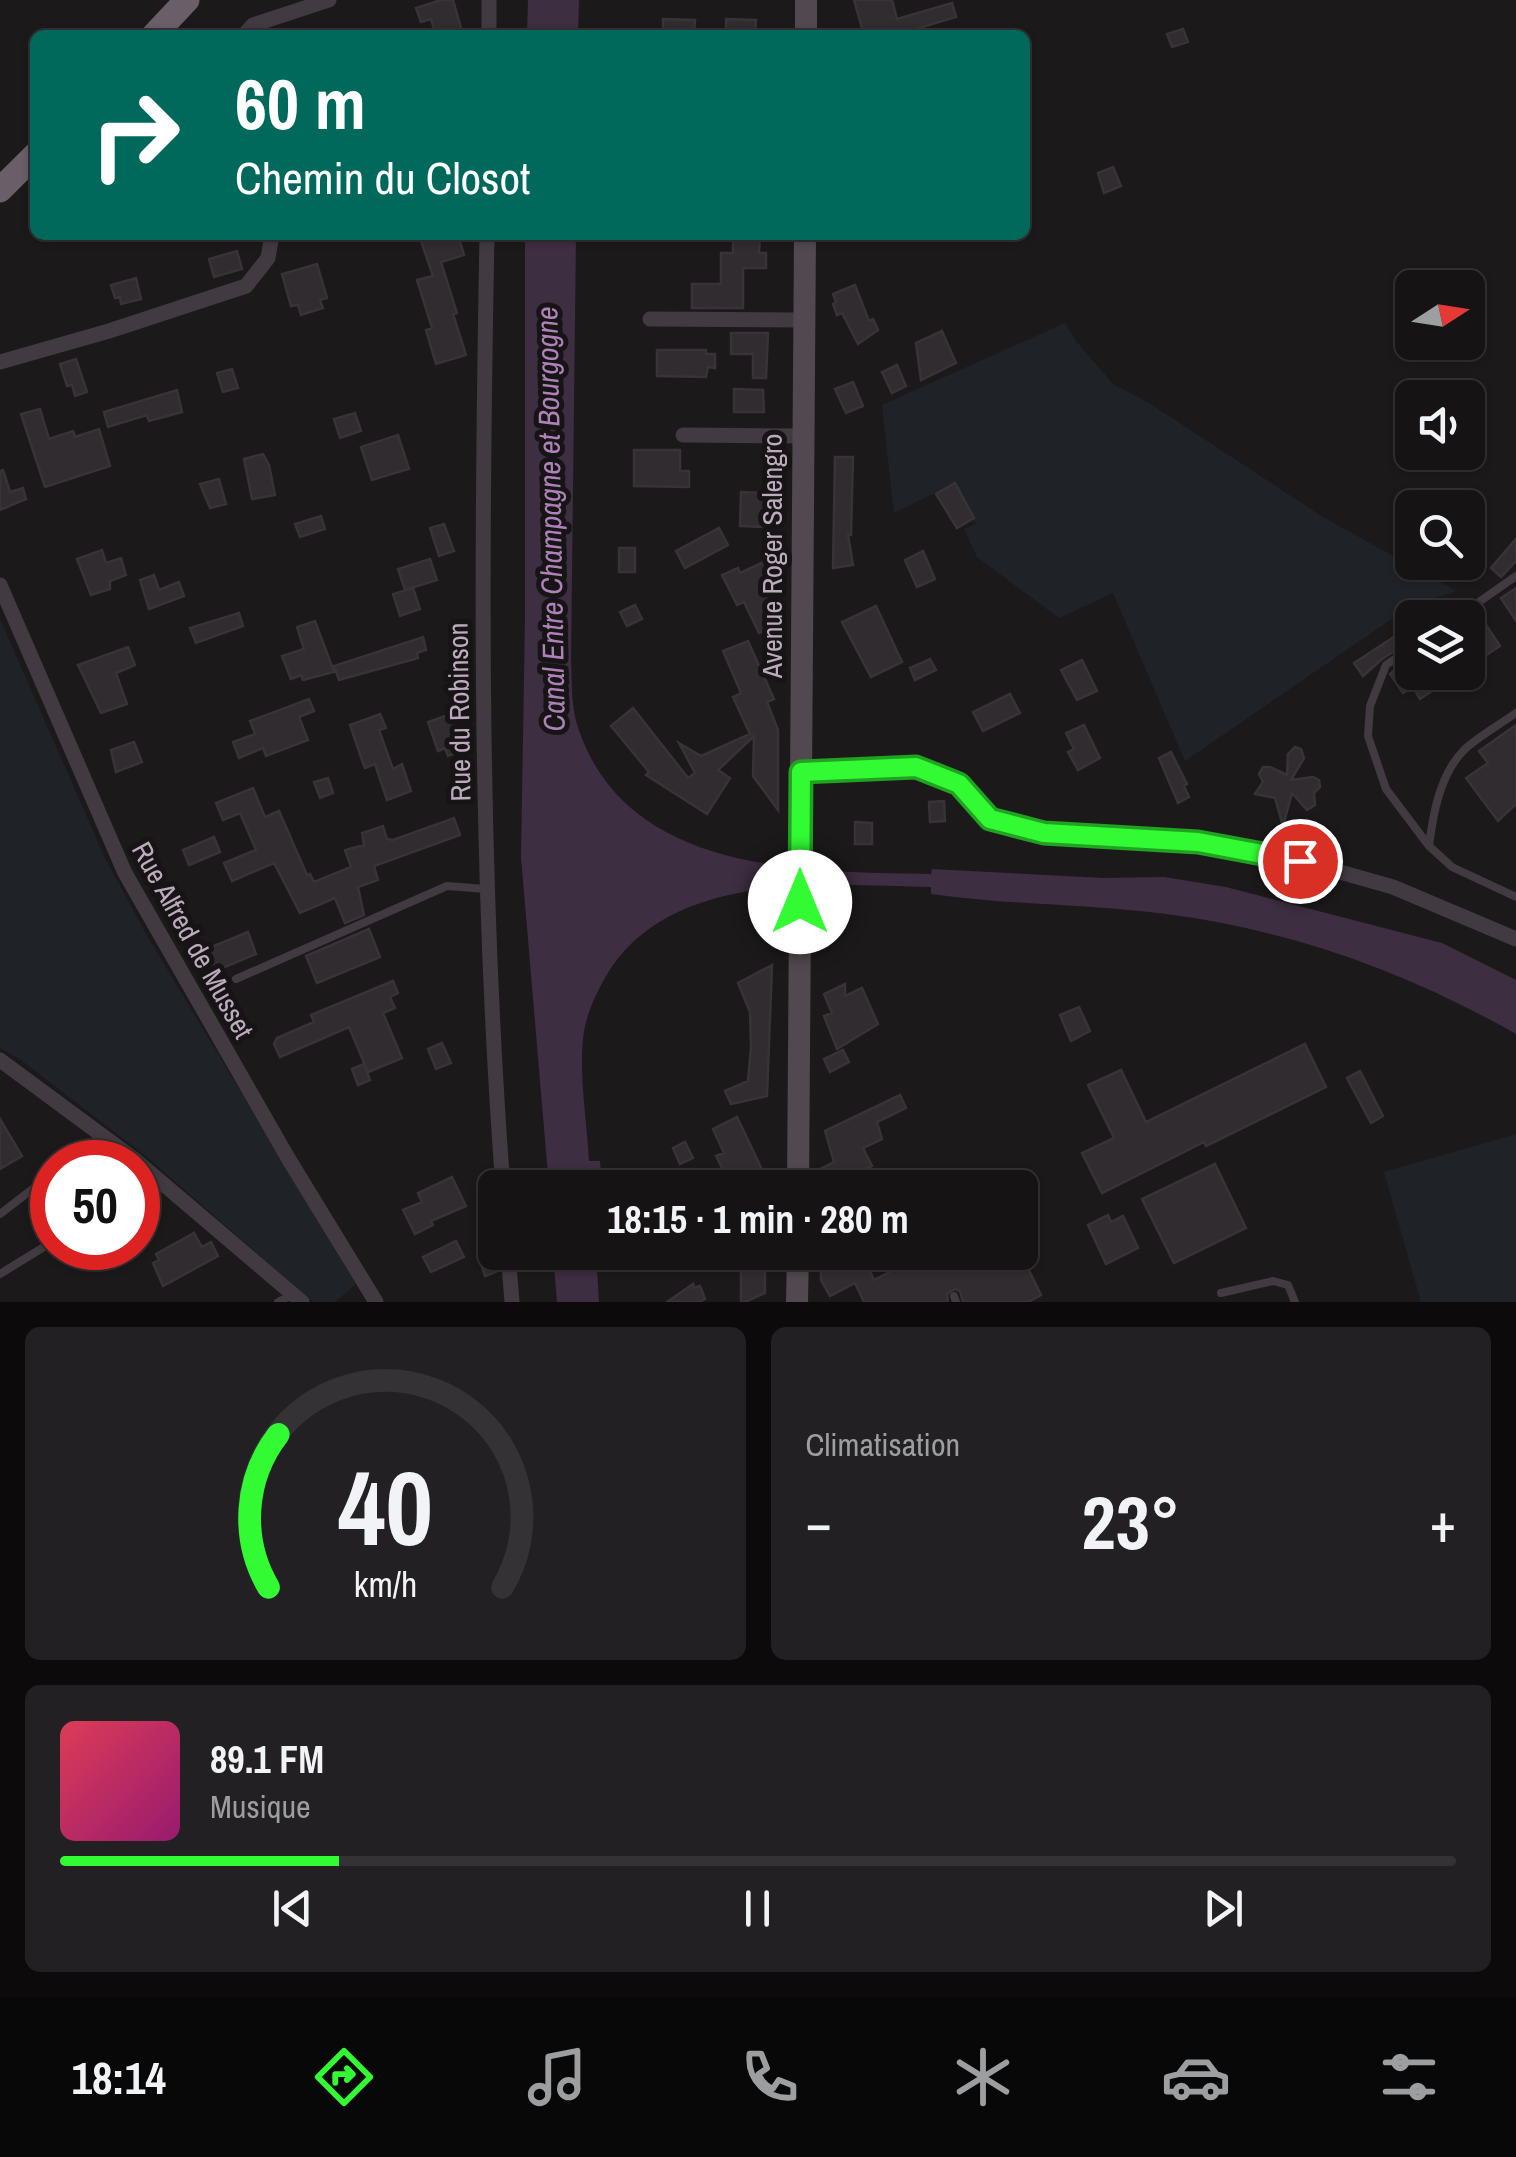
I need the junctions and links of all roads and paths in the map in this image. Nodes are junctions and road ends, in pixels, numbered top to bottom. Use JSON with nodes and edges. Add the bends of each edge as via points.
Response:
{"nodes":[{"id":1,"x":187,"y":0,"type":"edge"},
{"id":2,"x":206,"y":0,"type":"edge"},
{"id":3,"x":329,"y":0,"type":"edge"},
{"id":4,"x":489,"y":0,"type":"edge"},
{"id":5,"x":806,"y":0,"type":"edge"},
{"id":6,"x":159,"y":30,"type":"edge"},
{"id":7,"x":179,"y":30,"type":"edge"},
{"id":8,"x":248,"y":30,"type":"edge"},
{"id":9,"x":489,"y":30,"type":"edge"},
{"id":10,"x":806,"y":30,"type":"edge"},
{"id":11,"x":30,"y":160,"type":"edge"},
{"id":12,"x":30,"y":181,"type":"edge"},
{"id":13,"x":0,"y":190,"type":"edge"},
{"id":14,"x":0,"y":210,"type":"edge"},
{"id":15,"x":271,"y":240,"type":"edge"},
{"id":16,"x":486,"y":240,"type":"edge"},
{"id":17,"x":804,"y":240,"type":"edge"},
{"id":18,"x":650,"y":319,"type":"dead end"},
{"id":19,"x":804,"y":320,"type":"junction"},
{"id":20,"x":0,"y":362,"type":"edge"},
{"id":21,"x":682,"y":435,"type":"dead end"},
{"id":22,"x":803,"y":436,"type":"junction"},
{"id":23,"x":1516,"y":576,"type":"edge"},
{"id":24,"x":0,"y":585,"type":"edge"},
{"id":25,"x":1482,"y":600,"type":"edge"},
{"id":26,"x":1395,"y":659,"type":"edge"},
{"id":27,"x":1516,"y":713,"type":"edge"},
{"id":28,"x":801,"y":772,"type":"junction"},
{"id":29,"x":1428,"y":846,"type":"junction"},
{"id":30,"x":486,"y":889,"type":"junction"},
{"id":31,"x":1516,"y":897,"type":"edge"},
{"id":32,"x":1516,"y":940,"type":"edge"},
{"id":33,"x":236,"y":979,"type":"dead end"},
{"id":34,"x":0,"y":1060,"type":"edge"},
{"id":35,"x":103,"y":1136,"type":"junction"},
{"id":36,"x":98,"y":1140,"type":"edge"},
{"id":37,"x":107,"y":1140,"type":"edge"},
{"id":38,"x":502,"y":1170,"type":"edge"},
{"id":39,"x":798,"y":1170,"type":"edge"},
{"id":40,"x":160,"y":1187,"type":"edge"},
{"id":41,"x":30,"y":1191,"type":"edge"},
{"id":42,"x":0,"y":1214,"type":"edge"},
{"id":43,"x":30,"y":1256,"type":"edge"},
{"id":44,"x":509,"y":1270,"type":"edge"},
{"id":45,"x":798,"y":1270,"type":"edge"},
{"id":46,"x":0,"y":1274,"type":"edge"},
{"id":47,"x":1221,"y":1293,"type":"dead end"},
{"id":48,"x":290,"y":1300,"type":"edge"},
{"id":49,"x":376,"y":1302,"type":"edge"},
{"id":50,"x":512,"y":1302,"type":"edge"},
{"id":51,"x":798,"y":1302,"type":"edge"},
{"id":52,"x":1295,"y":1302,"type":"edge"}],
"edges":[{"from":1,"to":6,"type":"highway"},
{"from":2,"to":7,"type":"highway"},
{"from":3,"to":8,"type":"street"},
{"from":4,"to":9,"type":"street"},
{"from":5,"to":10,"type":"main road"},
{"from":11,"to":13,"type":"highway"},
{"from":12,"to":14,"type":"highway"},
{"from":15,"to":20,"type":"street","via":[[268,258],[246,286]]},
{"from":16,"to":30,"type":"street","name":"Rue du Robinson"},
{"from":17,"to":19,"type":"main road","name":"Avenue Roger Salengro"},
{"from":18,"to":19,"type":"street"},
{"from":19,"to":22,"type":"main road","name":"Avenue Roger Salengro"},
{"from":21,"to":22,"type":"street"},
{"from":22,"to":28,"type":"main road","name":"Avenue Roger Salengro"},
{"from":23,"to":25,"type":"lane"},
{"from":24,"to":49,"type":"street","name":"Rue Alfred de Musset","via":[[125,873]]},
{"from":26,"to":29,"type":"lane","via":[[1386,665],[1370,706],[1368,736],[1386,789]]},
{"from":27,"to":29,"type":"lane","via":[[1456,761]]},
{"from":28,"to":32,"type":"street","via":[[916,767],[959,784],[990,819],[1044,833],[1198,842],[1300,861],[1394,887]]},
{"from":28,"to":39,"type":"main road","name":"Avenue Roger Salengro"},
{"from":29,"to":31,"type":"lane","via":[[1452,868]]},
{"from":30,"to":33,"type":"lane","via":[[447,886]]},
{"from":30,"to":38,"type":"street","name":"Rue du Robinson"},
{"from":34,"to":35,"type":"street"},
{"from":35,"to":36,"type":"lane"},
{"from":35,"to":37,"type":"street"},
{"from":40,"to":48,"type":"street"},
{"from":41,"to":42,"type":"lane"},
{"from":43,"to":46,"type":"lane"},
{"from":44,"to":50,"type":"street"},
{"from":45,"to":51,"type":"main road"},
{"from":47,"to":52,"type":"lane","via":[[1274,1281],[1288,1285]]}]}
